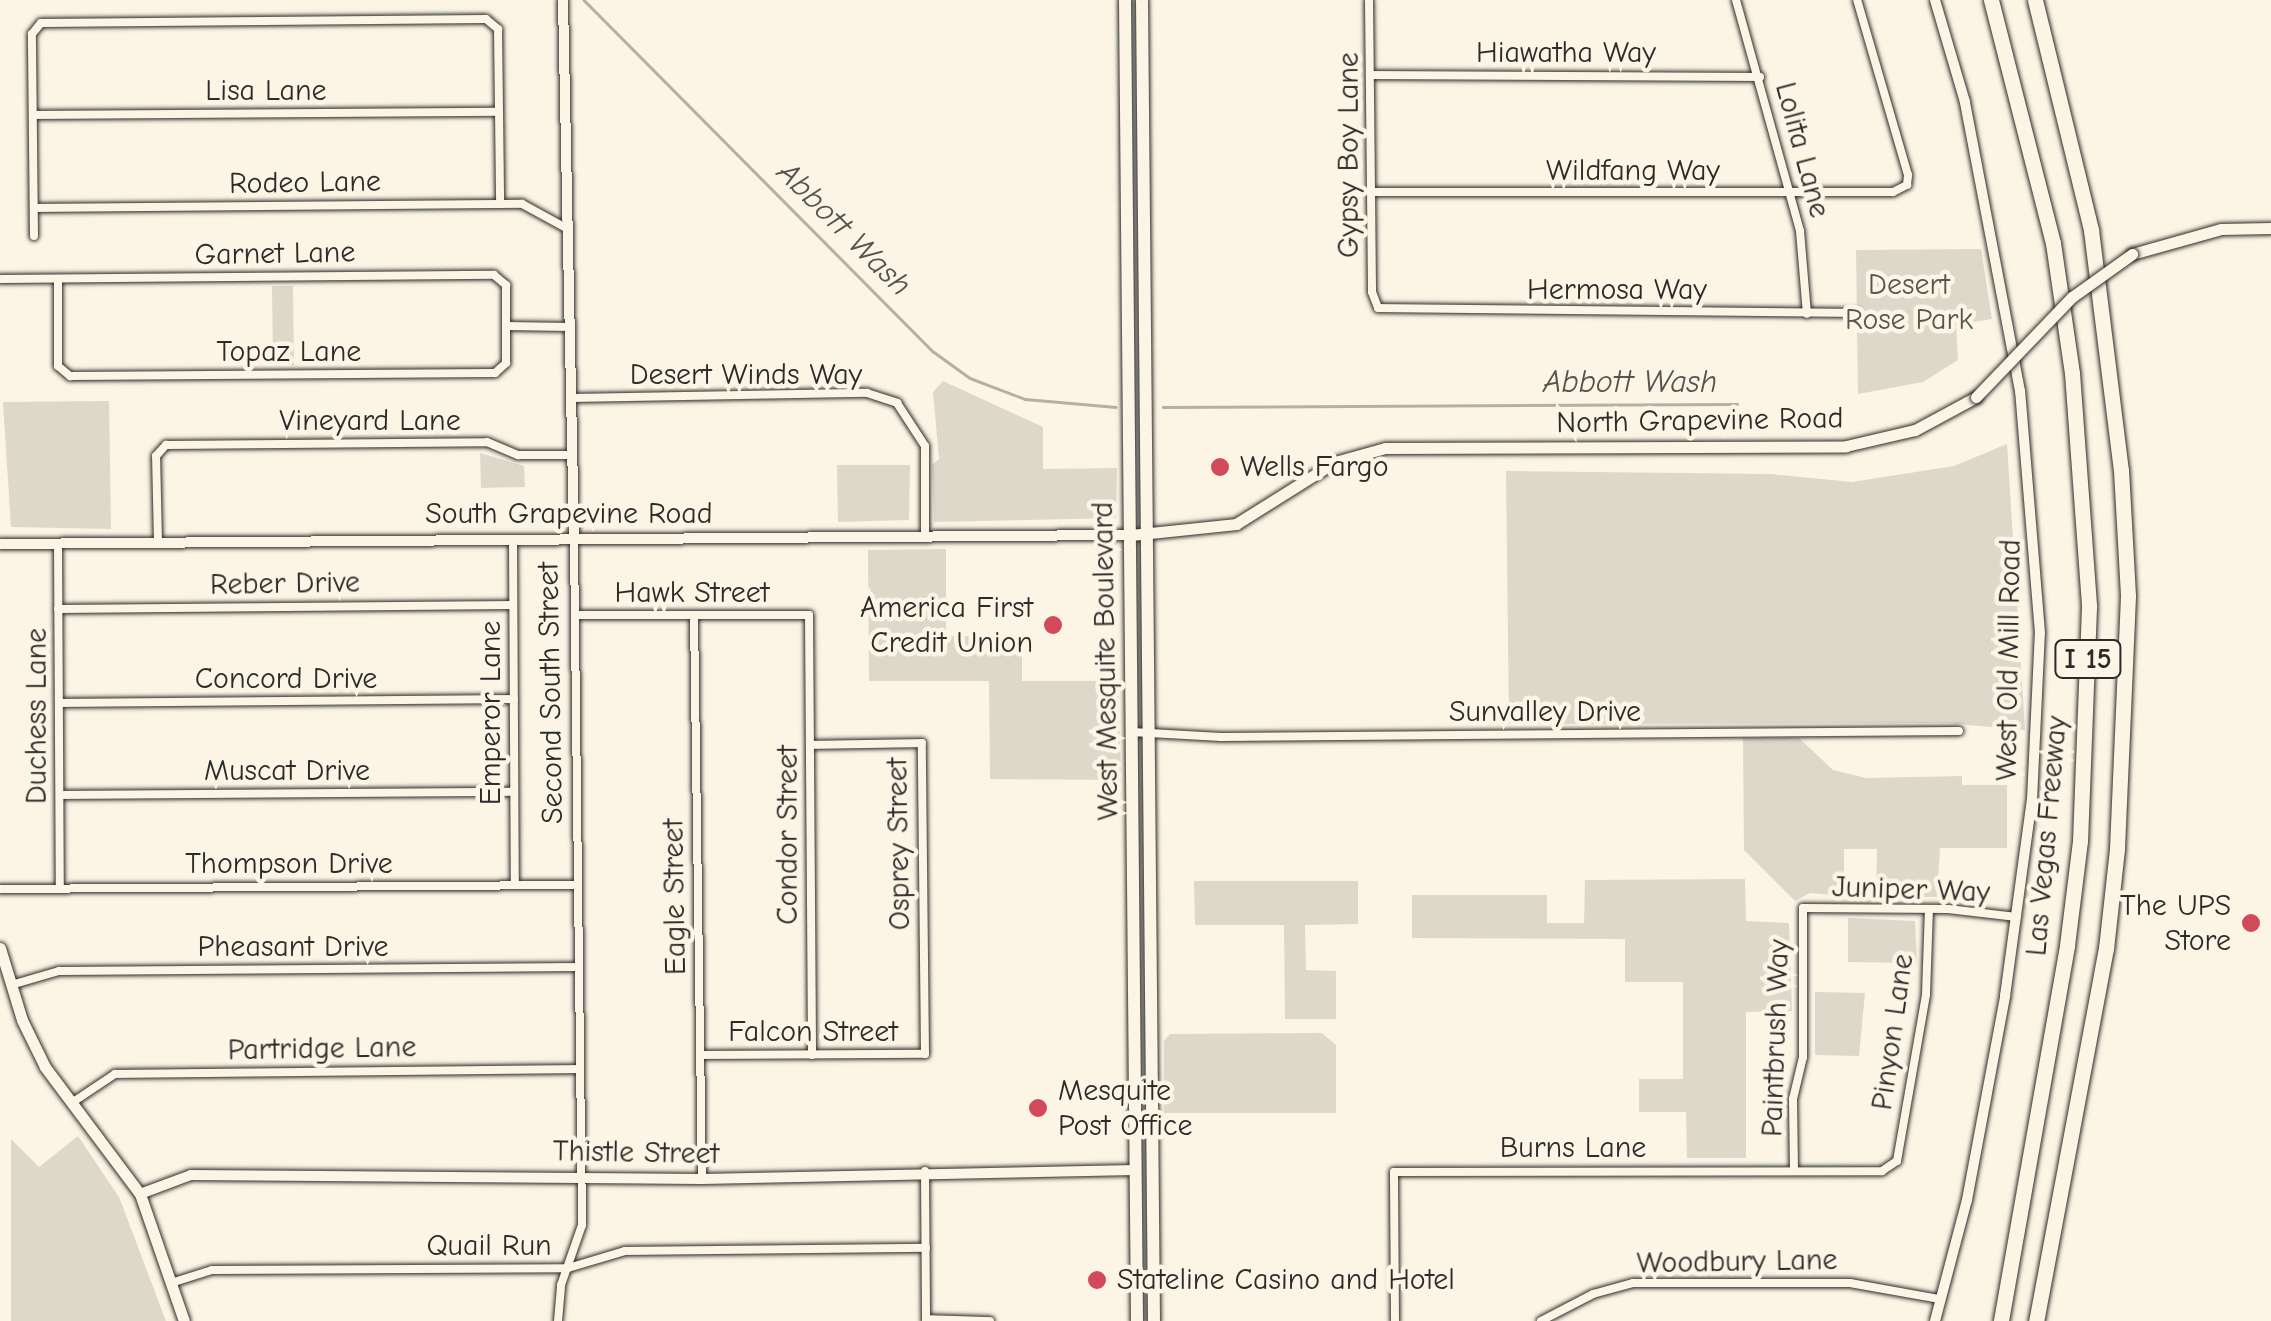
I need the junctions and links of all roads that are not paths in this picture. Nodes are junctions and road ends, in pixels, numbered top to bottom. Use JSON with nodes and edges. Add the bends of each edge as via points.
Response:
{"nodes":[{"id":1,"x":563,"y":0,"type":"edge"},
{"id":2,"x":1125,"y":0,"type":"edge"},
{"id":3,"x":1142,"y":0,"type":"edge"},
{"id":4,"x":1370,"y":0,"type":"edge"},
{"id":5,"x":1736,"y":0,"type":"edge"},
{"id":6,"x":1856,"y":0,"type":"edge"},
{"id":7,"x":1935,"y":0,"type":"edge"},
{"id":8,"x":1991,"y":0,"type":"edge"},
{"id":9,"x":2035,"y":0,"type":"edge"},
{"id":10,"x":1371,"y":75,"type":"junction"},
{"id":11,"x":1760,"y":77,"type":"junction"},
{"id":12,"x":499,"y":112,"type":"junction"},
{"id":13,"x":34,"y":115,"type":"junction"},
{"id":14,"x":1372,"y":192,"type":"junction"},
{"id":15,"x":1791,"y":194,"type":"junction"},
{"id":16,"x":500,"y":204,"type":"junction"},
{"id":17,"x":34,"y":208,"type":"junction"},
{"id":18,"x":2271,"y":228,"type":"edge"},
{"id":19,"x":568,"y":230,"type":"junction"},
{"id":20,"x":34,"y":236,"type":"dead end"},
{"id":21,"x":1127,"y":239,"type":"junction"},
{"id":22,"x":1143,"y":239,"type":"junction"},
{"id":23,"x":0,"y":279,"type":"edge"},
{"id":24,"x":58,"y":279,"type":"junction"},
{"id":25,"x":1378,"y":308,"type":"joint"},
{"id":26,"x":1856,"y":313,"type":"dead end"},
{"id":27,"x":1807,"y":314,"type":"junction"},
{"id":28,"x":506,"y":326,"type":"junction"},
{"id":29,"x":570,"y":327,"type":"junction"},
{"id":30,"x":572,"y":398,"type":"junction"},
{"id":31,"x":573,"y":455,"type":"junction"},
{"id":32,"x":1139,"y":535,"type":"junction"},
{"id":33,"x":925,"y":536,"type":"junction"},
{"id":34,"x":574,"y":539,"type":"junction"},
{"id":35,"x":513,"y":540,"type":"junction"},
{"id":36,"x":158,"y":542,"type":"junction"},
{"id":37,"x":0,"y":544,"type":"edge"},
{"id":38,"x":58,"y":544,"type":"junction"},
{"id":39,"x":513,"y":605,"type":"junction"},
{"id":40,"x":58,"y":609,"type":"junction"},
{"id":41,"x":575,"y":615,"type":"junction"},
{"id":42,"x":694,"y":615,"type":"junction"},
{"id":43,"x":809,"y":615,"type":"joint"},
{"id":44,"x":514,"y":699,"type":"junction"},
{"id":45,"x":59,"y":703,"type":"junction"},
{"id":46,"x":1958,"y":731,"type":"dead end"},
{"id":47,"x":1132,"y":732,"type":"junction"},
{"id":48,"x":1149,"y":732,"type":"junction"},
{"id":49,"x":810,"y":744,"type":"junction"},
{"id":50,"x":514,"y":792,"type":"junction"},
{"id":51,"x":60,"y":796,"type":"junction"},
{"id":52,"x":1133,"y":828,"type":"junction"},
{"id":53,"x":1149,"y":828,"type":"junction"},
{"id":54,"x":515,"y":885,"type":"junction"},
{"id":55,"x":578,"y":885,"type":"junction"},
{"id":56,"x":60,"y":888,"type":"junction"},
{"id":57,"x":0,"y":889,"type":"edge"},
{"id":58,"x":1803,"y":908,"type":"joint"},
{"id":59,"x":1929,"y":909,"type":"junction"},
{"id":60,"x":2018,"y":917,"type":"junction"},
{"id":61,"x":0,"y":948,"type":"edge"},
{"id":62,"x":579,"y":967,"type":"junction"},
{"id":63,"x":10,"y":985,"type":"junction"},
{"id":64,"x":812,"y":1054,"type":"junction"},
{"id":65,"x":925,"y":1054,"type":"joint"},
{"id":66,"x":700,"y":1055,"type":"junction"},
{"id":67,"x":580,"y":1069,"type":"junction"},
{"id":68,"x":73,"y":1102,"type":"junction"},
{"id":69,"x":1898,"y":1161,"type":"joint"},
{"id":70,"x":1135,"y":1170,"type":"junction"},
{"id":71,"x":1152,"y":1170,"type":"junction"},
{"id":72,"x":1794,"y":1170,"type":"junction"},
{"id":73,"x":925,"y":1171,"type":"junction"},
{"id":74,"x":582,"y":1179,"type":"junction"},
{"id":75,"x":702,"y":1179,"type":"junction"},
{"id":76,"x":140,"y":1194,"type":"junction"},
{"id":77,"x":926,"y":1248,"type":"junction"},
{"id":78,"x":568,"y":1268,"type":"junction"},
{"id":79,"x":171,"y":1283,"type":"junction"},
{"id":80,"x":1939,"y":1299,"type":"junction"},
{"id":81,"x":926,"y":1320,"type":"edge"},
{"id":82,"x":184,"y":1321,"type":"edge"},
{"id":83,"x":558,"y":1321,"type":"edge"},
{"id":84,"x":990,"y":1321,"type":"edge"},
{"id":85,"x":1137,"y":1321,"type":"edge"},
{"id":86,"x":1154,"y":1321,"type":"edge"},
{"id":87,"x":1395,"y":1321,"type":"edge"},
{"id":88,"x":1542,"y":1321,"type":"edge"},
{"id":89,"x":1934,"y":1321,"type":"edge"},
{"id":90,"x":2000,"y":1321,"type":"edge"},
{"id":91,"x":2036,"y":1321,"type":"edge"}],
"edges":[{"from":1,"to":19,"type":"street","name":"Second South Street"},
{"from":2,"to":21,"type":"main road","name":"West Mesquite Boulevard"},
{"from":3,"to":22,"type":"main road","name":"West Mesquite Boulevard"},
{"from":4,"to":10,"type":"street","name":"Gypsy Boy Lane"},
{"from":5,"to":11,"type":"street","name":"Lolita Lane"},
{"from":6,"to":15,"type":"street","name":"Wildfang Way","via":[[1907,184],[1893,192]]},
{"from":7,"to":60,"type":"street","name":"West Old Mill Road","via":[[1989,214],[2020,391],[2038,552],[2038,735]]},
{"from":8,"to":90,"type":"highway","name":"Las Vegas Freeway","number":"I 15","via":[[2053,243],[2072,373],[2089,607],[2072,911]]},
{"from":9,"to":91,"type":"highway","number":"I 15","via":[[2091,230],[2119,452],[2128,596],[2108,928]]},
{"from":10,"to":11,"type":"street","name":"Hiawatha Way"},
{"from":10,"to":14,"type":"street","name":"Gypsy Boy Lane"},
{"from":11,"to":15,"type":"street","name":"Lolita Lane"},
{"from":12,"to":13,"type":"street","name":"Lisa Lane"},
{"from":12,"to":13,"type":"street","via":[[498,28],[486,19],[41,23],[32,34]]},
{"from":12,"to":16,"type":"street"},
{"from":13,"to":17,"type":"street"},
{"from":14,"to":15,"type":"street","name":"Wildfang Way"},
{"from":14,"to":25,"type":"street","name":"Gypsy Boy Lane","via":[[1372,292]]},
{"from":15,"to":27,"type":"street","name":"Lolita Lane"},
{"from":16,"to":17,"type":"street","name":"Rodeo Lane"},
{"from":16,"to":19,"type":"street","name":"Rodeo Lane","via":[[522,204]]},
{"from":17,"to":20,"type":"street"},
{"from":18,"to":32,"type":"main road","name":"North Grapevine Road","bridge":true,"via":[[2206,232],[2132,254],[2072,296],[1976,397],[1914,430],[1846,446],[1384,448],[1335,462],[1236,524]]},
{"from":19,"to":29,"type":"street","name":"Second South Street"},
{"from":21,"to":22,"type":"main road"},
{"from":21,"to":32,"type":"main road","name":"West Mesquite Boulevard"},
{"from":22,"to":32,"type":"main road","name":"West Mesquite Boulevard"},
{"from":23,"to":24,"type":"street","name":"Garnet Lane"},
{"from":24,"to":28,"type":"street","name":"Garnet Lane","via":[[494,275],[506,285]]},
{"from":24,"to":28,"type":"street","name":"Topaz Lane","via":[[58,366],[70,376],[495,373],[506,362]]},
{"from":25,"to":27,"type":"street","name":"Hermosa Way"},
{"from":26,"to":27,"type":"street","name":"Hermosa Way"},
{"from":28,"to":29,"type":"street"},
{"from":29,"to":30,"type":"street","name":"Second South Street"},
{"from":30,"to":31,"type":"street","name":"Second South Street"},
{"from":30,"to":33,"type":"street","name":"Desert Winds Way","via":[[867,393],[896,403],[925,446]]},
{"from":31,"to":34,"type":"street","name":"Second South Street"},
{"from":31,"to":36,"type":"street","name":"Vineyard Lane","via":[[518,455],[487,442],[166,445],[156,456]]},
{"from":32,"to":33,"type":"street","name":"South Grapevine Road"},
{"from":32,"to":47,"type":"main road","name":"West Mesquite Boulevard"},
{"from":32,"to":48,"type":"main road","name":"West Mesquite Boulevard"},
{"from":33,"to":34,"type":"street","name":"South Grapevine Road"},
{"from":34,"to":35,"type":"street","name":"South Grapevine Road"},
{"from":34,"to":41,"type":"street","name":"Second South Street"},
{"from":35,"to":36,"type":"street","name":"South Grapevine Road"},
{"from":35,"to":39,"type":"street","name":"Emperor Lane"},
{"from":36,"to":38,"type":"street","name":"South Grapevine Road"},
{"from":37,"to":38,"type":"street","name":"South Grapevine Road"},
{"from":38,"to":40,"type":"street","name":"Duchess Lane"},
{"from":39,"to":40,"type":"street","name":"Reber Drive"},
{"from":39,"to":44,"type":"street","name":"Emperor Lane"},
{"from":40,"to":45,"type":"street","name":"Duchess Lane"},
{"from":41,"to":42,"type":"street","name":"Hawk Street"},
{"from":41,"to":55,"type":"street","name":"Second South Street"},
{"from":42,"to":43,"type":"street","name":"Hawk Street"},
{"from":42,"to":66,"type":"street","name":"Eagle Street"},
{"from":43,"to":49,"type":"street","name":"Condor Street"},
{"from":44,"to":45,"type":"street","name":"Concord Drive"},
{"from":44,"to":50,"type":"street","name":"Emperor Lane"},
{"from":45,"to":51,"type":"street","name":"Duchess Lane"},
{"from":46,"to":48,"type":"street","name":"Sunvalley Drive","via":[[1227,737]]},
{"from":47,"to":48,"type":"street","name":"Sunvalley Drive"},
{"from":47,"to":52,"type":"main road","name":"West Mesquite Boulevard"},
{"from":48,"to":53,"type":"main road","name":"West Mesquite Boulevard"},
{"from":49,"to":64,"type":"street","name":"Condor Street"},
{"from":49,"to":65,"type":"street","name":"Osprey Street","via":[[922,743]]},
{"from":50,"to":51,"type":"street","name":"Muscat Drive"},
{"from":50,"to":54,"type":"street","name":"Emperor Lane"},
{"from":51,"to":56,"type":"street","name":"Duchess Lane"},
{"from":52,"to":53,"type":"main road"},
{"from":52,"to":70,"type":"main road","name":"West Mesquite Boulevard"},
{"from":53,"to":71,"type":"main road","name":"West Mesquite Boulevard"},
{"from":54,"to":55,"type":"street","name":"Thompson Drive"},
{"from":54,"to":56,"type":"street","name":"Thompson Drive"},
{"from":55,"to":62,"type":"street","name":"Second South Street"},
{"from":56,"to":57,"type":"street","name":"Thompson Drive"},
{"from":58,"to":59,"type":"street","name":"Juniper Way"},
{"from":58,"to":72,"type":"street","name":"Paintbrush Way","via":[[1803,1057],[1794,1099]]},
{"from":59,"to":60,"type":"street","name":"Juniper Way"},
{"from":59,"to":69,"type":"street","name":"Pinyon Lane","via":[[1926,994]]},
{"from":60,"to":80,"type":"street","name":"West Old Mill Road","via":[[1967,1200]]},
{"from":61,"to":63,"type":"main road"},
{"from":62,"to":63,"type":"street","name":"Pheasant Drive","via":[[59,971]]},
{"from":62,"to":67,"type":"street","name":"Second South Street"},
{"from":63,"to":68,"type":"main road","via":[[46,1067]]},
{"from":64,"to":65,"type":"street","name":"Falcon Street"},
{"from":64,"to":66,"type":"street","name":"Falcon Street"},
{"from":66,"to":75,"type":"street","name":"Eagle Street"},
{"from":67,"to":68,"type":"street","name":"Partridge Lane","via":[[115,1074]]},
{"from":67,"to":74,"type":"street","name":"Second South Street"},
{"from":68,"to":76,"type":"main road"},
{"from":69,"to":72,"type":"street","name":"Burns Lane","via":[[1882,1171]]},
{"from":70,"to":71,"type":"main road"},
{"from":70,"to":73,"type":"street","name":"Thistle Street"},
{"from":70,"to":85,"type":"main road","name":"West Mesquite Boulevard"},
{"from":71,"to":86,"type":"main road","name":"West Mesquite Boulevard"},
{"from":72,"to":87,"type":"street","name":"Burns Lane","via":[[1394,1172]]},
{"from":73,"to":75,"type":"street","name":"Thistle Street"},
{"from":73,"to":77,"type":"street"},
{"from":74,"to":75,"type":"street","name":"Thistle Street"},
{"from":74,"to":76,"type":"street","name":"Thistle Street","via":[[191,1175]]},
{"from":74,"to":78,"type":"street","name":"Second South Street","via":[[582,1226]]},
{"from":76,"to":79,"type":"main road"},
{"from":77,"to":78,"type":"street","name":"Quail Run","via":[[625,1250]]},
{"from":77,"to":81,"type":"street"},
{"from":78,"to":79,"type":"street","name":"Quail Run","via":[[212,1270]]},
{"from":78,"to":83,"type":"street","name":"Second South Street"},
{"from":79,"to":82,"type":"main road"},
{"from":80,"to":88,"type":"street","name":"Woodbury Lane","via":[[1850,1283],[1633,1283],[1592,1294]]},
{"from":80,"to":89,"type":"street","name":"West Old Mill Road"},
{"from":81,"to":84,"type":"street"}]}
